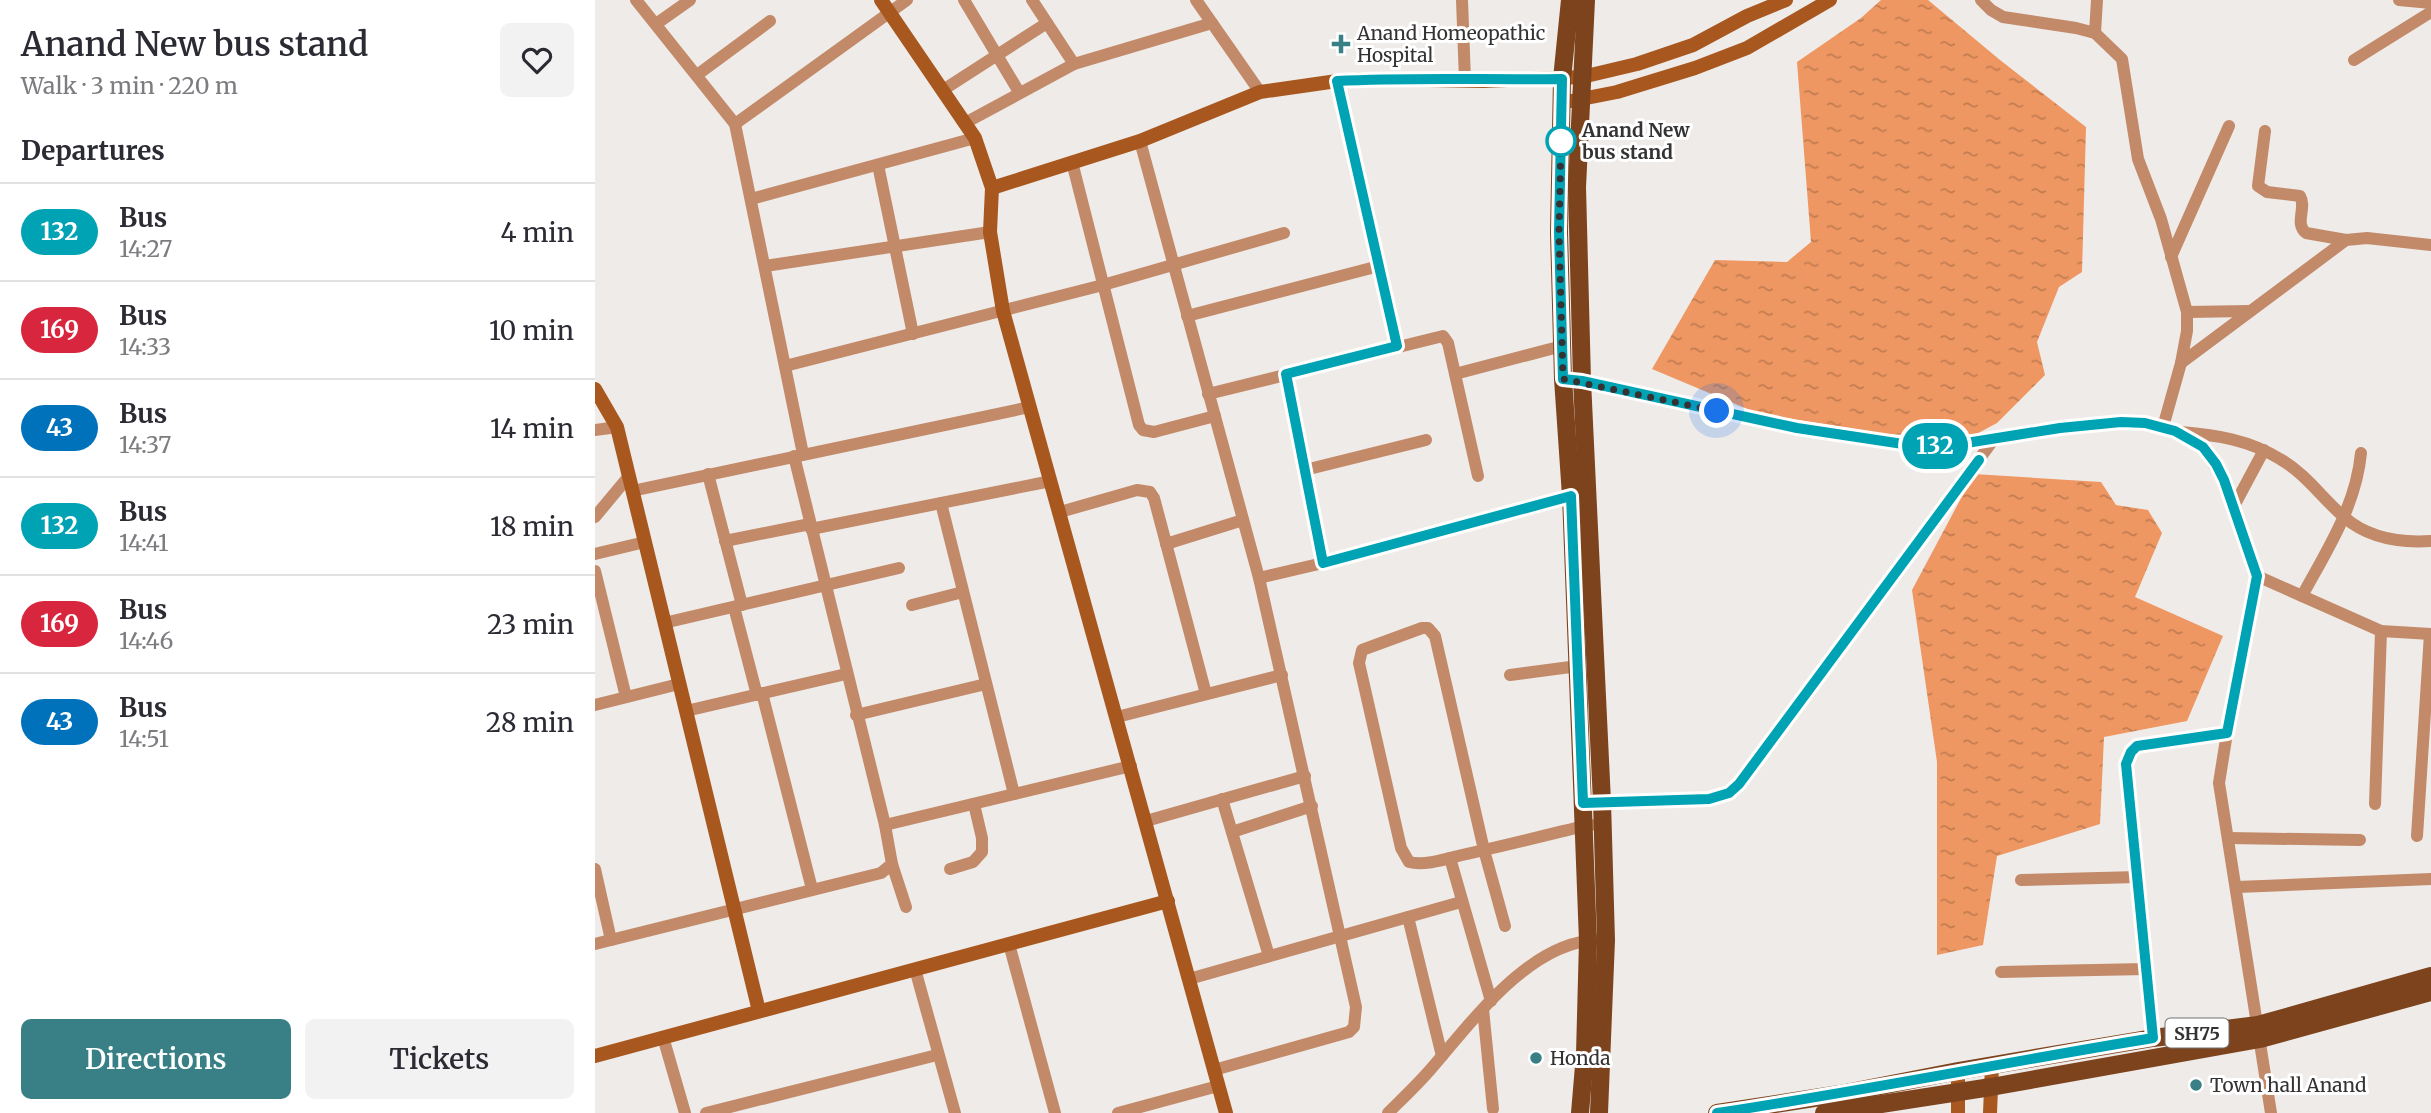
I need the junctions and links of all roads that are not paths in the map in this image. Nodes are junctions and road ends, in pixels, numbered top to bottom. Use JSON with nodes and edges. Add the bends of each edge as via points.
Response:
{"nodes":[{"id":1,"x":636,"y":0,"type":"edge"},
{"id":2,"x":690,"y":0,"type":"edge"},
{"id":3,"x":907,"y":0,"type":"edge"},
{"id":4,"x":964,"y":0,"type":"edge"},
{"id":5,"x":1032,"y":0,"type":"edge"},
{"id":6,"x":1196,"y":0,"type":"edge"},
{"id":7,"x":1462,"y":0,"type":"edge"},
{"id":8,"x":1570,"y":0,"type":"edge"},
{"id":9,"x":1586,"y":0,"type":"edge"},
{"id":10,"x":1786,"y":0,"type":"edge"},
{"id":11,"x":1830,"y":0,"type":"edge"},
{"id":12,"x":1981,"y":0,"type":"edge"},
{"id":13,"x":2098,"y":0,"type":"edge"},
{"id":14,"x":2399,"y":0,"type":"edge"},
{"id":15,"x":2431,"y":3,"type":"edge"},
{"id":16,"x":885,"y":6,"type":"edge"},
{"id":17,"x":2431,"y":12,"type":"edge"},
{"id":18,"x":770,"y":21,"type":"dead end"},
{"id":19,"x":1047,"y":23,"type":"junction"},
{"id":20,"x":1212,"y":23,"type":"junction"},
{"id":21,"x":656,"y":24,"type":"junction"},
{"id":22,"x":2095,"y":33,"type":"junction"},
{"id":23,"x":998,"y":55,"type":"junction"},
{"id":24,"x":2354,"y":60,"type":"dead end"},
{"id":25,"x":1074,"y":64,"type":"junction"},
{"id":26,"x":697,"y":75,"type":"junction"},
{"id":27,"x":1582,"y":77,"type":"junction"},
{"id":28,"x":1562,"y":79,"type":"junction"},
{"id":29,"x":1465,"y":80,"type":"junction"},
{"id":30,"x":1337,"y":81,"type":"junction"},
{"id":31,"x":943,"y":90,"type":"junction"},
{"id":32,"x":1019,"y":92,"type":"junction"},
{"id":33,"x":1260,"y":92,"type":"junction"},
{"id":34,"x":1581,"y":98,"type":"junction"},
{"id":35,"x":1561,"y":103,"type":"junction"},
{"id":36,"x":965,"y":123,"type":"junction"},
{"id":37,"x":735,"y":124,"type":"junction"},
{"id":38,"x":2229,"y":126,"type":"dead end"},
{"id":39,"x":2265,"y":131,"type":"dead end"},
{"id":40,"x":975,"y":138,"type":"junction"},
{"id":41,"x":1140,"y":141,"type":"junction"},
{"id":42,"x":1072,"y":162,"type":"junction"},
{"id":43,"x":878,"y":165,"type":"junction"},
{"id":44,"x":992,"y":188,"type":"junction"},
{"id":45,"x":751,"y":200,"type":"junction"},
{"id":46,"x":990,"y":232,"type":"junction"},
{"id":47,"x":1284,"y":233,"type":"dead end"},
{"id":48,"x":2346,"y":240,"type":"junction"},
{"id":49,"x":2431,"y":245,"type":"edge"},
{"id":50,"x":895,"y":246,"type":"junction"},
{"id":51,"x":2171,"y":257,"type":"junction"},
{"id":52,"x":765,"y":266,"type":"junction"},
{"id":53,"x":1173,"y":266,"type":"junction"},
{"id":54,"x":1378,"y":266,"type":"junction"},
{"id":55,"x":1103,"y":285,"type":"junction"},
{"id":56,"x":1003,"y":311,"type":"junction"},
{"id":57,"x":2250,"y":311,"type":"junction"},
{"id":58,"x":2187,"y":312,"type":"junction"},
{"id":59,"x":1187,"y":316,"type":"junction"},
{"id":60,"x":913,"y":334,"type":"junction"},
{"id":61,"x":1397,"y":346,"type":"junction"},
{"id":62,"x":1562,"y":346,"type":"junction"},
{"id":63,"x":2181,"y":363,"type":"junction"},
{"id":64,"x":785,"y":366,"type":"junction"},
{"id":65,"x":1286,"y":374,"type":"junction"},
{"id":66,"x":1455,"y":374,"type":"junction"},
{"id":67,"x":1563,"y":379,"type":"junction"},
{"id":68,"x":1582,"y":381,"type":"junction"},
{"id":69,"x":595,"y":388,"type":"edge"},
{"id":70,"x":1208,"y":394,"type":"junction"},
{"id":71,"x":1030,"y":407,"type":"junction"},
{"id":72,"x":1215,"y":416,"type":"junction"},
{"id":73,"x":617,"y":427,"type":"junction"},
{"id":74,"x":2169,"y":429,"type":"junction"},
{"id":75,"x":595,"y":430,"type":"edge"},
{"id":76,"x":1994,"y":439,"type":"junction"},
{"id":77,"x":1426,"y":440,"type":"dead end"},
{"id":78,"x":2264,"y":450,"type":"junction"},
{"id":79,"x":2361,"y":453,"type":"dead end"},
{"id":80,"x":798,"y":455,"type":"junction"},
{"id":81,"x":1305,"y":470,"type":"junction"},
{"id":82,"x":708,"y":474,"type":"junction"},
{"id":83,"x":1478,"y":475,"type":"dead end"},
{"id":84,"x":1051,"y":481,"type":"junction"},
{"id":85,"x":630,"y":483,"type":"junction"},
{"id":86,"x":1571,"y":496,"type":"junction"},
{"id":87,"x":941,"y":503,"type":"junction"},
{"id":88,"x":2234,"y":506,"type":"junction"},
{"id":89,"x":1060,"y":512,"type":"junction"},
{"id":90,"x":595,"y":517,"type":"edge"},
{"id":91,"x":2344,"y":517,"type":"junction"},
{"id":92,"x":1243,"y":520,"type":"junction"},
{"id":93,"x":811,"y":526,"type":"junction"},
{"id":94,"x":725,"y":541,"type":"junction"},
{"id":95,"x":2431,"y":541,"type":"edge"},
{"id":96,"x":645,"y":542,"type":"junction"},
{"id":97,"x":1166,"y":544,"type":"junction"},
{"id":98,"x":595,"y":554,"type":"edge"},
{"id":99,"x":1323,"y":563,"type":"junction"},
{"id":100,"x":899,"y":568,"type":"dead end"},
{"id":101,"x":595,"y":571,"type":"edge"},
{"id":102,"x":2257,"y":576,"type":"junction"},
{"id":103,"x":1259,"y":578,"type":"junction"},
{"id":104,"x":825,"y":586,"type":"junction"},
{"id":105,"x":963,"y":592,"type":"junction"},
{"id":106,"x":2302,"y":596,"type":"junction"},
{"id":107,"x":738,"y":606,"type":"junction"},
{"id":108,"x":912,"y":606,"type":"dead end"},
{"id":109,"x":664,"y":623,"type":"junction"},
{"id":110,"x":2381,"y":631,"type":"junction"},
{"id":111,"x":2430,"y":634,"type":"edge"},
{"id":112,"x":1578,"y":666,"type":"junction"},
{"id":113,"x":846,"y":674,"type":"junction"},
{"id":114,"x":1282,"y":675,"type":"junction"},
{"id":115,"x":1510,"y":675,"type":"dead end"},
{"id":116,"x":679,"y":684,"type":"junction"},
{"id":117,"x":986,"y":684,"type":"junction"},
{"id":118,"x":760,"y":694,"type":"junction"},
{"id":119,"x":1206,"y":694,"type":"junction"},
{"id":120,"x":626,"y":697,"type":"junction"},
{"id":121,"x":595,"y":705,"type":"edge"},
{"id":122,"x":2428,"y":709,"type":"edge"},
{"id":123,"x":686,"y":711,"type":"junction"},
{"id":124,"x":856,"y":715,"type":"junction"},
{"id":125,"x":1117,"y":717,"type":"junction"},
{"id":126,"x":2227,"y":733,"type":"junction"},
{"id":127,"x":1131,"y":766,"type":"junction"},
{"id":128,"x":1305,"y":776,"type":"junction"},
{"id":129,"x":1014,"y":794,"type":"junction"},
{"id":130,"x":1222,"y":799,"type":"junction"},
{"id":131,"x":1593,"y":803,"type":"junction"},
{"id":132,"x":974,"y":804,"type":"junction"},
{"id":133,"x":2375,"y":804,"type":"dead end"},
{"id":134,"x":1312,"y":806,"type":"junction"},
{"id":135,"x":1146,"y":821,"type":"junction"},
{"id":136,"x":1602,"y":823,"type":"junction"},
{"id":137,"x":885,"y":825,"type":"junction"},
{"id":138,"x":1584,"y":826,"type":"junction"},
{"id":139,"x":1232,"y":832,"type":"junction"},
{"id":140,"x":2417,"y":836,"type":"dead end"},
{"id":141,"x":2229,"y":838,"type":"junction"},
{"id":142,"x":2360,"y":840,"type":"dead end"},
{"id":143,"x":1484,"y":850,"type":"junction"},
{"id":144,"x":1450,"y":858,"type":"junction"},
{"id":145,"x":892,"y":864,"type":"junction"},
{"id":146,"x":595,"y":869,"type":"edge"},
{"id":147,"x":950,"y":869,"type":"dead end"},
{"id":148,"x":2138,"y":877,"type":"junction"},
{"id":149,"x":2431,"y":879,"type":"edge"},
{"id":150,"x":2021,"y":880,"type":"dead end"},
{"id":151,"x":2237,"y":887,"type":"junction"},
{"id":152,"x":813,"y":890,"type":"junction"},
{"id":153,"x":1168,"y":901,"type":"junction"},
{"id":154,"x":1461,"y":902,"type":"junction"},
{"id":155,"x":906,"y":907,"type":"dead end"},
{"id":156,"x":734,"y":910,"type":"junction"},
{"id":157,"x":1408,"y":917,"type":"junction"},
{"id":158,"x":1505,"y":926,"type":"dead end"},
{"id":159,"x":1341,"y":935,"type":"junction"},
{"id":160,"x":611,"y":940,"type":"junction"},
{"id":161,"x":1597,"y":940,"type":"junction"},
{"id":162,"x":595,"y":944,"type":"edge"},
{"id":163,"x":1009,"y":944,"type":"junction"},
{"id":164,"x":1269,"y":956,"type":"junction"},
{"id":165,"x":915,"y":969,"type":"junction"},
{"id":166,"x":2146,"y":969,"type":"junction"},
{"id":167,"x":2001,"y":972,"type":"dead end"},
{"id":168,"x":1189,"y":979,"type":"junction"},
{"id":169,"x":2431,"y":992,"type":"edge"},
{"id":170,"x":1487,"y":1005,"type":"junction"},
{"id":171,"x":759,"y":1011,"type":"junction"},
{"id":172,"x":2259,"y":1032,"type":"junction"},
{"id":173,"x":663,"y":1037,"type":"junction"},
{"id":174,"x":2153,"y":1038,"type":"junction"},
{"id":175,"x":937,"y":1055,"type":"junction"},
{"id":176,"x":595,"y":1056,"type":"edge"},
{"id":177,"x":1442,"y":1056,"type":"junction"},
{"id":178,"x":1992,"y":1065,"type":"junction"},
{"id":179,"x":1214,"y":1070,"type":"junction"},
{"id":180,"x":1958,"y":1071,"type":"junction"},
{"id":181,"x":1218,"y":1086,"type":"junction"},
{"id":182,"x":1991,"y":1087,"type":"junction"},
{"id":183,"x":1958,"y":1092,"type":"junction"},
{"id":184,"x":1493,"y":1109,"type":"dead end"},
{"id":185,"x":685,"y":1113,"type":"edge"},
{"id":186,"x":706,"y":1113,"type":"edge"},
{"id":187,"x":955,"y":1113,"type":"edge"},
{"id":188,"x":1055,"y":1113,"type":"edge"},
{"id":189,"x":1118,"y":1113,"type":"edge"},
{"id":190,"x":1226,"y":1113,"type":"edge"},
{"id":191,"x":1388,"y":1113,"type":"edge"},
{"id":192,"x":1580,"y":1113,"type":"edge"},
{"id":193,"x":1599,"y":1113,"type":"edge"},
{"id":194,"x":1717,"y":1113,"type":"edge"},
{"id":195,"x":1824,"y":1113,"type":"edge"},
{"id":196,"x":1958,"y":1113,"type":"edge"},
{"id":197,"x":1990,"y":1113,"type":"edge"},
{"id":198,"x":2271,"y":1113,"type":"edge"}],
"edges":[{"from":1,"to":21,"type":"street"},
{"from":2,"to":21,"type":"street"},
{"from":3,"to":16,"type":"street"},
{"from":4,"to":23,"type":"street"},
{"from":5,"to":19,"type":"street"},
{"from":6,"to":20,"type":"street"},
{"from":7,"to":29,"type":"street"},
{"from":8,"to":28,"type":"main road"},
{"from":9,"to":27,"type":"main road"},
{"from":10,"to":27,"type":"street","via":[[1693,45]]},
{"from":11,"to":34,"type":"street","via":[[1748,48],[1616,92]]},
{"from":12,"to":22,"type":"street","via":[[2003,17]]},
{"from":13,"to":22,"type":"street"},
{"from":14,"to":15,"type":"street"},
{"from":16,"to":31,"type":"street"},
{"from":16,"to":37,"type":"street"},
{"from":17,"to":24,"type":"street"},
{"from":18,"to":26,"type":"street"},
{"from":19,"to":23,"type":"street"},
{"from":19,"to":25,"type":"street"},
{"from":20,"to":25,"type":"street"},
{"from":20,"to":33,"type":"street"},
{"from":21,"to":26,"type":"street"},
{"from":22,"to":51,"type":"street","via":[[2122,59],[2138,159]]},
{"from":23,"to":31,"type":"street"},
{"from":23,"to":32,"type":"street"},
{"from":25,"to":32,"type":"street"},
{"from":26,"to":37,"type":"street"},
{"from":27,"to":28,"type":"street"},
{"from":27,"to":34,"type":"main road"},
{"from":28,"to":29,"type":"street"},
{"from":28,"to":35,"type":"main road"},
{"from":29,"to":30,"type":"street"},
{"from":30,"to":33,"type":"street"},
{"from":30,"to":54,"type":"street"},
{"from":31,"to":36,"type":"street"},
{"from":32,"to":36,"type":"street"},
{"from":33,"to":41,"type":"street"},
{"from":34,"to":35,"type":"street"},
{"from":34,"to":68,"type":"main road","via":[[1577,187]]},
{"from":35,"to":62,"type":"main road"},
{"from":36,"to":40,"type":"street"},
{"from":37,"to":45,"type":"street"},
{"from":38,"to":51,"type":"street"},
{"from":39,"to":48,"type":"street","via":[[2258,186],[2267,192],[2300,196],[2300,223],[2306,233]]},
{"from":40,"to":43,"type":"street"},
{"from":40,"to":44,"type":"street"},
{"from":41,"to":42,"type":"street"},
{"from":41,"to":53,"type":"street"},
{"from":42,"to":44,"type":"street"},
{"from":42,"to":55,"type":"street"},
{"from":43,"to":45,"type":"street"},
{"from":43,"to":50,"type":"street"},
{"from":44,"to":46,"type":"street"},
{"from":45,"to":52,"type":"street"},
{"from":46,"to":50,"type":"street"},
{"from":46,"to":56,"type":"street"},
{"from":47,"to":53,"type":"street"},
{"from":48,"to":49,"type":"street"},
{"from":48,"to":57,"type":"street"},
{"from":50,"to":52,"type":"street"},
{"from":50,"to":60,"type":"street"},
{"from":51,"to":58,"type":"street"},
{"from":52,"to":64,"type":"street"},
{"from":53,"to":55,"type":"street"},
{"from":53,"to":59,"type":"street"},
{"from":54,"to":59,"type":"street"},
{"from":54,"to":61,"type":"street"},
{"from":55,"to":56,"type":"street"},
{"from":55,"to":72,"type":"street","via":[[1143,430],[1154,432]]},
{"from":56,"to":60,"type":"street"},
{"from":56,"to":71,"type":"street"},
{"from":57,"to":58,"type":"street"},
{"from":57,"to":63,"type":"street"},
{"from":58,"to":63,"type":"street"},
{"from":59,"to":70,"type":"street"},
{"from":60,"to":64,"type":"street"},
{"from":61,"to":65,"type":"street"},
{"from":61,"to":66,"type":"street","via":[[1443,336]]},
{"from":62,"to":66,"type":"street"},
{"from":62,"to":67,"type":"main road"},
{"from":63,"to":74,"type":"street"},
{"from":64,"to":80,"type":"street"},
{"from":65,"to":70,"type":"street"},
{"from":65,"to":81,"type":"street"},
{"from":66,"to":83,"type":"street"},
{"from":67,"to":68,"type":"street"},
{"from":67,"to":86,"type":"main road"},
{"from":68,"to":76,"type":"street","via":[[1886,443],[1923,447]]},
{"from":68,"to":131,"type":"main road"},
{"from":69,"to":73,"type":"street"},
{"from":70,"to":72,"type":"street"},
{"from":71,"to":80,"type":"street"},
{"from":71,"to":84,"type":"street"},
{"from":72,"to":92,"type":"street"},
{"from":73,"to":75,"type":"street"},
{"from":73,"to":85,"type":"street"},
{"from":74,"to":76,"type":"street","via":[[2121,422]]},
{"from":74,"to":78,"type":"street","via":[[2246,442]]},
{"from":74,"to":88,"type":"street","via":[[2203,447]]},
{"from":76,"to":131,"type":"street","via":[[1739,784],[1729,793],[1709,799]]},
{"from":77,"to":81,"type":"street"},
{"from":78,"to":88,"type":"street"},
{"from":78,"to":91,"type":"street","via":[[2297,470]]},
{"from":79,"to":91,"type":"street","via":[[2360,473]]},
{"from":80,"to":82,"type":"street"},
{"from":80,"to":93,"type":"street"},
{"from":81,"to":99,"type":"street"},
{"from":82,"to":85,"type":"street"},
{"from":82,"to":94,"type":"street"},
{"from":84,"to":87,"type":"street"},
{"from":84,"to":89,"type":"street"},
{"from":85,"to":90,"type":"street"},
{"from":85,"to":96,"type":"street"},
{"from":86,"to":99,"type":"street"},
{"from":86,"to":112,"type":"main road"},
{"from":87,"to":93,"type":"street"},
{"from":87,"to":105,"type":"street"},
{"from":88,"to":102,"type":"street"},
{"from":89,"to":97,"type":"street","via":[[1150,492]]},
{"from":89,"to":125,"type":"street"},
{"from":91,"to":95,"type":"street","via":[[2373,534],[2401,541]]},
{"from":91,"to":106,"type":"street"},
{"from":92,"to":97,"type":"street"},
{"from":92,"to":103,"type":"street"},
{"from":93,"to":94,"type":"street"},
{"from":93,"to":104,"type":"street"},
{"from":94,"to":107,"type":"street"},
{"from":96,"to":98,"type":"street"},
{"from":96,"to":109,"type":"street"},
{"from":97,"to":119,"type":"street"},
{"from":99,"to":103,"type":"street"},
{"from":100,"to":104,"type":"street"},
{"from":101,"to":120,"type":"street"},
{"from":102,"to":106,"type":"street"},
{"from":102,"to":126,"type":"street"},
{"from":103,"to":114,"type":"street"},
{"from":104,"to":107,"type":"street"},
{"from":104,"to":113,"type":"street"},
{"from":105,"to":108,"type":"street"},
{"from":105,"to":117,"type":"street"},
{"from":106,"to":110,"type":"street"},
{"from":107,"to":109,"type":"street"},
{"from":107,"to":118,"type":"street"},
{"from":109,"to":116,"type":"street"},
{"from":110,"to":111,"type":"street"},
{"from":110,"to":133,"type":"street"},
{"from":111,"to":122,"type":"street"},
{"from":112,"to":115,"type":"street"},
{"from":112,"to":131,"type":"main road"},
{"from":113,"to":118,"type":"street"},
{"from":113,"to":124,"type":"street"},
{"from":114,"to":119,"type":"street"},
{"from":114,"to":128,"type":"street"},
{"from":116,"to":120,"type":"street"},
{"from":116,"to":123,"type":"street"},
{"from":117,"to":124,"type":"street"},
{"from":117,"to":129,"type":"street"},
{"from":118,"to":123,"type":"street"},
{"from":118,"to":152,"type":"street"},
{"from":119,"to":125,"type":"street"},
{"from":120,"to":121,"type":"street"},
{"from":122,"to":140,"type":"street"},
{"from":123,"to":156,"type":"street"},
{"from":124,"to":137,"type":"street"},
{"from":125,"to":127,"type":"street"},
{"from":126,"to":141,"type":"street","via":[[2219,783]]},
{"from":126,"to":148,"type":"street","via":[[2137,746],[2131,752],[2126,764]]},
{"from":127,"to":129,"type":"street"},
{"from":127,"to":135,"type":"street"},
{"from":128,"to":130,"type":"street"},
{"from":128,"to":134,"type":"street"},
{"from":129,"to":132,"type":"street"},
{"from":130,"to":135,"type":"street"},
{"from":130,"to":139,"type":"street"},
{"from":131,"to":136,"type":"main road"},
{"from":131,"to":138,"type":"main road"},
{"from":132,"to":137,"type":"street"},
{"from":132,"to":147,"type":"street","via":[[982,852],[973,862]]},
{"from":134,"to":139,"type":"street"},
{"from":134,"to":159,"type":"street"},
{"from":135,"to":153,"type":"street"},
{"from":136,"to":138,"type":"street"},
{"from":136,"to":161,"type":"main road"},
{"from":137,"to":145,"type":"street"},
{"from":138,"to":143,"type":"street"},
{"from":138,"to":161,"type":"main road"},
{"from":139,"to":164,"type":"street"},
{"from":141,"to":142,"type":"street"},
{"from":141,"to":151,"type":"street"},
{"from":143,"to":144,"type":"street"},
{"from":143,"to":144,"type":"street","via":[[1436,636],[1422,628],[1368,646],[1361,650],[1359,663],[1404,857],[1417,864]]},
{"from":143,"to":158,"type":"street"},
{"from":144,"to":154,"type":"street"},
{"from":145,"to":152,"type":"street","via":[[881,873]]},
{"from":145,"to":155,"type":"street"},
{"from":146,"to":160,"type":"street"},
{"from":148,"to":150,"type":"street"},
{"from":148,"to":166,"type":"street"},
{"from":149,"to":151,"type":"street"},
{"from":151,"to":172,"type":"street"},
{"from":152,"to":156,"type":"street"},
{"from":153,"to":163,"type":"street"},
{"from":153,"to":168,"type":"street"},
{"from":154,"to":157,"type":"street"},
{"from":154,"to":170,"type":"street"},
{"from":156,"to":160,"type":"street"},
{"from":156,"to":171,"type":"street"},
{"from":157,"to":159,"type":"street"},
{"from":157,"to":177,"type":"street"},
{"from":159,"to":164,"type":"street"},
{"from":159,"to":179,"type":"street","via":[[1356,1007],[1354,1027]]},
{"from":160,"to":162,"type":"street"},
{"from":161,"to":170,"type":"street","via":[[1545,955]]},
{"from":161,"to":192,"type":"main road"},
{"from":161,"to":193,"type":"main road"},
{"from":163,"to":165,"type":"street"},
{"from":163,"to":188,"type":"street"},
{"from":164,"to":168,"type":"street"},
{"from":165,"to":171,"type":"street"},
{"from":165,"to":175,"type":"street"},
{"from":166,"to":167,"type":"street"},
{"from":166,"to":174,"type":"street"},
{"from":168,"to":179,"type":"street"},
{"from":169,"to":172,"type":"main road","number":"SH75"},
{"from":170,"to":177,"type":"street"},
{"from":170,"to":184,"type":"street"},
{"from":171,"to":173,"type":"street"},
{"from":172,"to":174,"type":"main road","number":"SH75"},
{"from":172,"to":182,"type":"main road","number":"SH75"},
{"from":172,"to":198,"type":"street"},
{"from":173,"to":176,"type":"street"},
{"from":173,"to":185,"type":"street"},
{"from":174,"to":178,"type":"main road","number":"SH75"},
{"from":175,"to":186,"type":"street"},
{"from":175,"to":187,"type":"street"},
{"from":177,"to":191,"type":"street"},
{"from":178,"to":180,"type":"main road","number":"SH75"},
{"from":178,"to":182,"type":"street"},
{"from":179,"to":181,"type":"street"},
{"from":180,"to":183,"type":"street"},
{"from":180,"to":194,"type":"main road","number":"SH75"},
{"from":181,"to":189,"type":"street"},
{"from":181,"to":190,"type":"street"},
{"from":182,"to":183,"type":"main road","number":"SH75"},
{"from":182,"to":197,"type":"street"},
{"from":183,"to":195,"type":"main road","number":"SH75"},
{"from":183,"to":196,"type":"street"}]}
